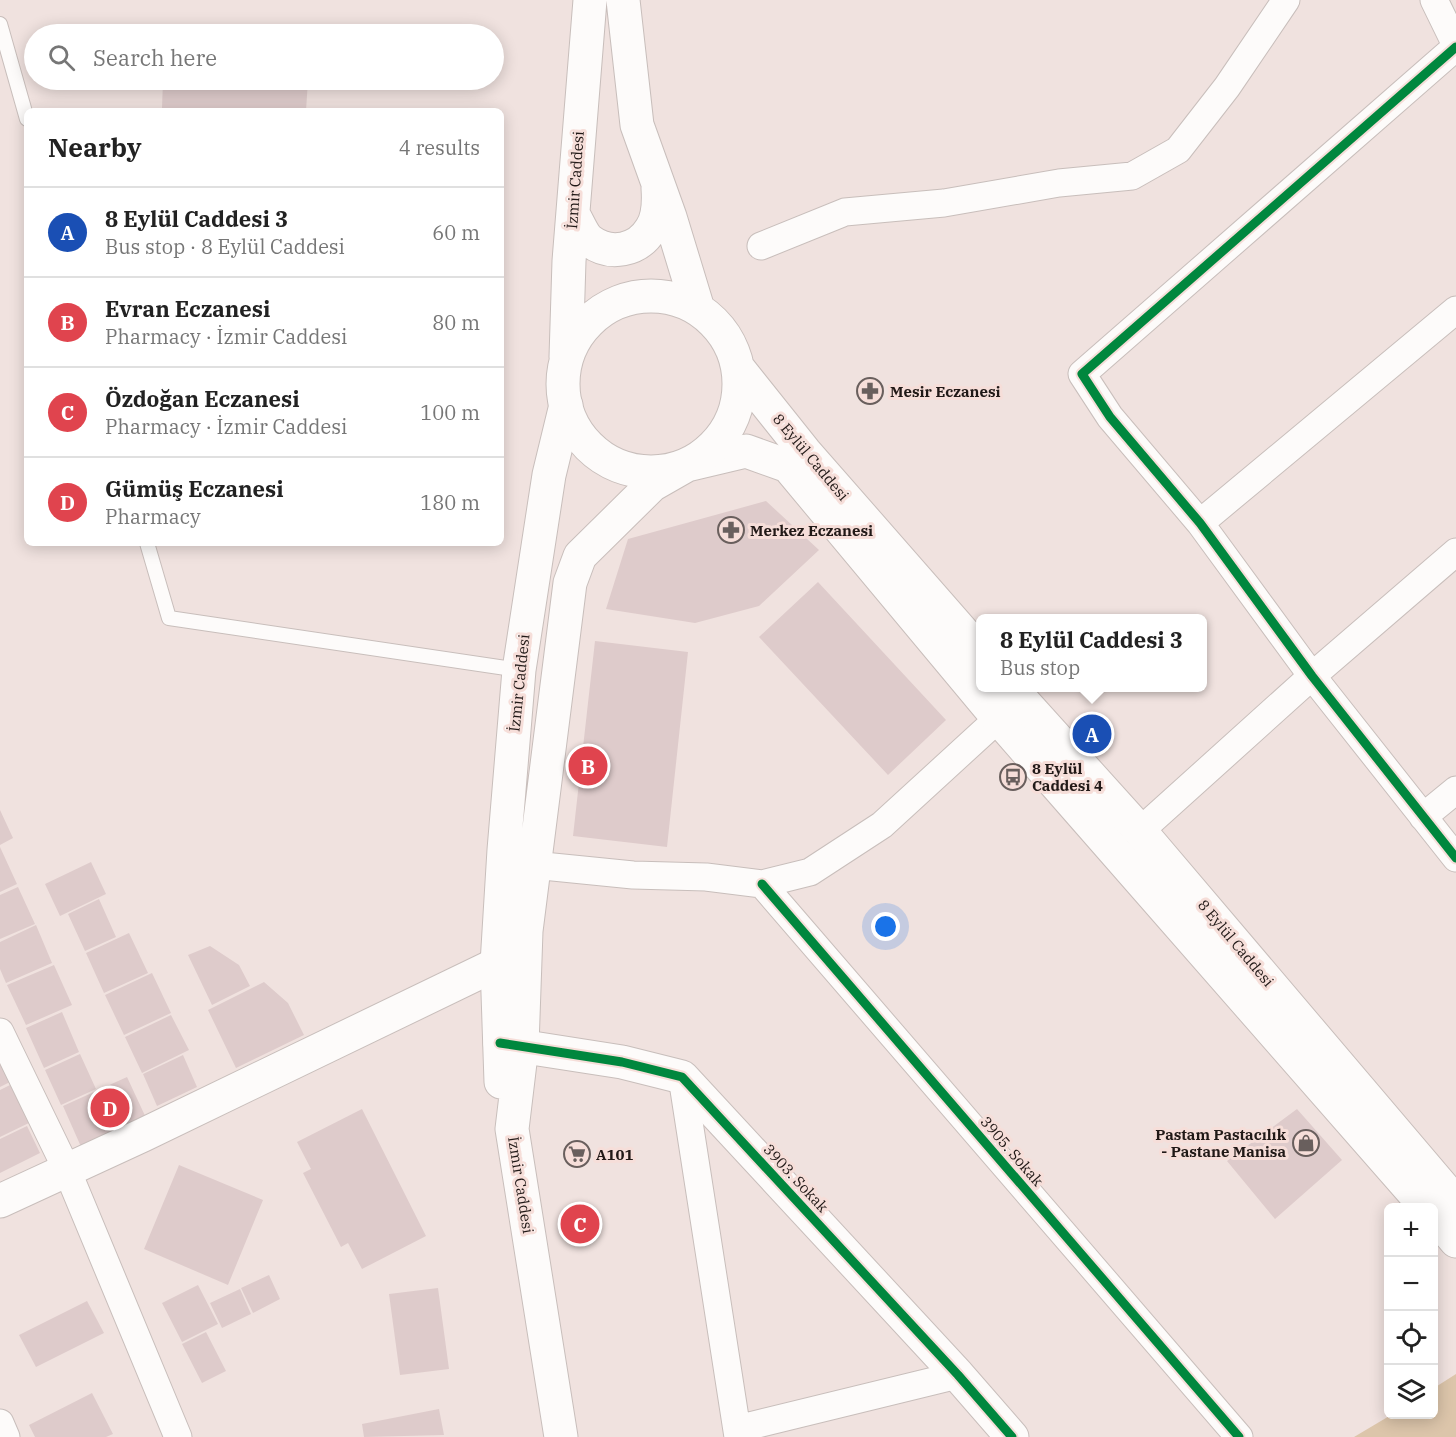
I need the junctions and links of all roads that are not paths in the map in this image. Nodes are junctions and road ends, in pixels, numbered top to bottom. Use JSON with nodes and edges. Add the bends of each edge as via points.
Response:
{"nodes":[{"id":1,"x":590,"y":0,"type":"edge"},
{"id":2,"x":623,"y":0,"type":"edge"},
{"id":3,"x":1286,"y":0,"type":"edge"},
{"id":4,"x":1434,"y":0,"type":"edge"},
{"id":5,"x":0,"y":24,"type":"edge"},
{"id":6,"x":1456,"y":46,"type":"edge"},
{"id":7,"x":24,"y":108,"type":"edge"},
{"id":8,"x":658,"y":183,"type":"junction"},
{"id":9,"x":573,"y":214,"type":"junction"},
{"id":10,"x":761,"y":246,"type":"dead end"},
{"id":11,"x":699,"y":309,"type":"junction"},
{"id":12,"x":1456,"y":310,"type":"edge"},
{"id":13,"x":566,"y":361,"type":"junction"},
{"id":14,"x":738,"y":368,"type":"junction"},
{"id":15,"x":566,"y":405,"type":"junction"},
{"id":16,"x":687,"y":465,"type":"junction"},
{"id":17,"x":1200,"y":523,"type":"junction"},
{"id":18,"x":148,"y":546,"type":"edge"},
{"id":19,"x":1456,"y":552,"type":"edge"},
{"id":20,"x":976,"y":647,"type":"edge"},
{"id":21,"x":976,"y":665,"type":"edge"},
{"id":22,"x":519,"y":670,"type":"junction"},
{"id":23,"x":1312,"y":676,"type":"junction"},
{"id":24,"x":1010,"y":701,"type":"edge"},
{"id":25,"x":1456,"y":790,"type":"edge"},
{"id":26,"x":1423,"y":817,"type":"junction"},
{"id":27,"x":1140,"y":831,"type":"junction"},
{"id":28,"x":1456,"y":858,"type":"edge"},
{"id":29,"x":533,"y":865,"type":"junction"},
{"id":30,"x":762,"y":884,"type":"junction"},
{"id":31,"x":526,"y":931,"type":"junction"},
{"id":32,"x":497,"y":964,"type":"junction"},
{"id":33,"x":0,"y":1032,"type":"edge"},
{"id":34,"x":511,"y":1045,"type":"junction"},
{"id":35,"x":682,"y":1077,"type":"junction"},
{"id":36,"x":67,"y":1170,"type":"junction"},
{"id":37,"x":0,"y":1201,"type":"edge"},
{"id":38,"x":1423,"y":1203,"type":"edge"},
{"id":39,"x":1456,"y":1203,"type":"edge"},
{"id":40,"x":1438,"y":1220,"type":"edge"},
{"id":41,"x":1456,"y":1241,"type":"edge"},
{"id":42,"x":958,"y":1375,"type":"junction"},
{"id":43,"x":0,"y":1423,"type":"edge"},
{"id":44,"x":738,"y":1433,"type":"edge"},
{"id":45,"x":6,"y":1437,"type":"edge"},
{"id":46,"x":178,"y":1437,"type":"edge"},
{"id":47,"x":543,"y":1437,"type":"edge"},
{"id":48,"x":561,"y":1437,"type":"edge"},
{"id":49,"x":1012,"y":1437,"type":"edge"},
{"id":50,"x":1239,"y":1437,"type":"edge"}],
"edges":[{"from":1,"to":9,"type":"main road","name":"İzmir Caddesi"},
{"from":2,"to":8,"type":"main road","via":[[638,125]]},
{"from":3,"to":10,"type":"street","via":[[1178,150],[1132,176],[1059,183],[944,203],[845,212]]},
{"from":4,"to":6,"type":"street"},
{"from":5,"to":7,"type":"lane"},
{"from":6,"to":17,"type":"street","via":[[1082,374],[1110,417]]},
{"from":8,"to":9,"type":"main road","via":[[659,208],[651,230],[632,246],[609,251],[588,240]]},
{"from":8,"to":11,"type":"main road"},
{"from":9,"to":13,"type":"main road","name":"İzmir Caddesi"},
{"from":11,"to":13,"type":"main road","via":[[673,299],[646,296],[619,302],[595,315],[577,336]]},
{"from":11,"to":14,"type":"main road","via":[[717,325]]},
{"from":12,"to":17,"type":"street"},
{"from":13,"to":15,"type":"main road"},
{"from":14,"to":16,"type":"main road","via":[[739,394],[733,419],[719,442]]},
{"from":14,"to":20,"type":"main road","name":"8 Eylül Caddesi","via":[[805,452]]},
{"from":15,"to":16,"type":"main road","via":[[576,431],[594,451],[618,466],[644,472]]},
{"from":15,"to":22,"type":"main road","name":"İzmir Caddesi","via":[[549,475]]},
{"from":16,"to":21,"type":"main road","via":[[746,451],[788,466]]},
{"from":16,"to":29,"type":"main road","name":"İzmir Caddesi","via":[[652,485],[580,556],[570,583]]},
{"from":17,"to":23,"type":"street"},
{"from":18,"to":22,"type":"lane","via":[[169,618]]},
{"from":19,"to":23,"type":"street"},
{"from":22,"to":32,"type":"main road","name":"İzmir Caddesi"},
{"from":23,"to":26,"type":"street"},
{"from":23,"to":27,"type":"street"},
{"from":24,"to":27,"type":"main road","name":"8 Eylül Caddesi"},
{"from":24,"to":30,"type":"street","via":[[882,825],[810,872]]},
{"from":24,"to":38,"type":"main road"},
{"from":25,"to":26,"type":"street"},
{"from":26,"to":28,"type":"street"},
{"from":27,"to":39,"type":"main road","name":"8 Eylül Caddesi"},
{"from":29,"to":30,"type":"street"},
{"from":29,"to":31,"type":"main road","name":"İzmir Caddesi"},
{"from":30,"to":50,"type":"street","name":"3905. Sokak"},
{"from":31,"to":32,"type":"main road"},
{"from":31,"to":34,"type":"main road","name":"İzmir Caddesi"},
{"from":32,"to":34,"type":"main road","name":"İzmir Caddesi"},
{"from":32,"to":36,"type":"main road"},
{"from":33,"to":36,"type":"street"},
{"from":34,"to":35,"type":"main road","via":[[622,1062]]},
{"from":34,"to":47,"type":"main road","name":"İzmir Caddesi","via":[[502,1134]]},
{"from":34,"to":48,"type":"main road","name":"İzmir Caddesi","via":[[512,1129]]},
{"from":35,"to":42,"type":"main road","name":"3903. Sokak"},
{"from":35,"to":44,"type":"street"},
{"from":36,"to":37,"type":"main road"},
{"from":36,"to":46,"type":"street"},
{"from":40,"to":41,"type":"main road"},
{"from":42,"to":44,"type":"street"},
{"from":42,"to":49,"type":"main road","name":"3903. Sokak"},
{"from":43,"to":45,"type":"street"}]}
